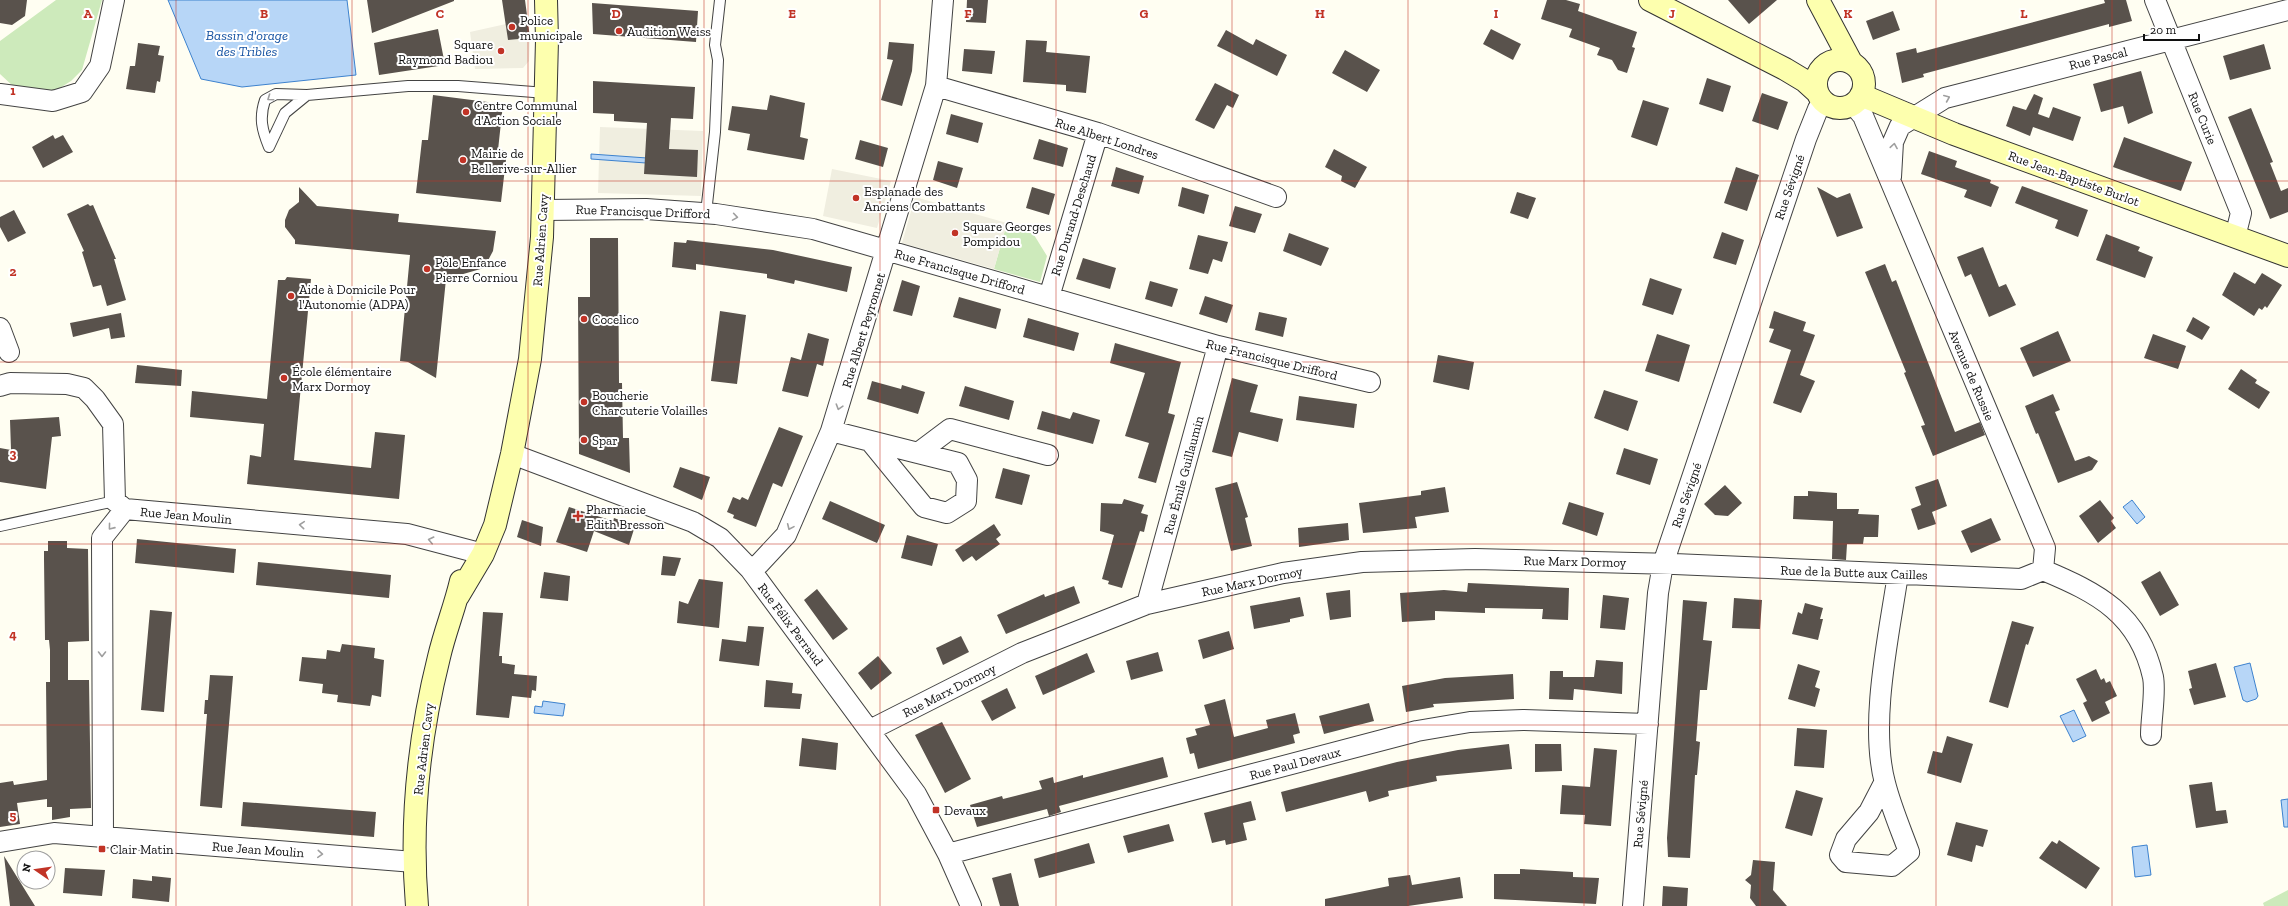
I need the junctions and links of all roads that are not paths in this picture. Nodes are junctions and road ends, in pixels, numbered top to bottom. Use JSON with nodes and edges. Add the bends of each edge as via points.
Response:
{"nodes":[{"id":1,"x":114,"y":0,"type":"edge"},
{"id":2,"x":546,"y":0,"type":"edge"},
{"id":3,"x":720,"y":0,"type":"edge"},
{"id":4,"x":942,"y":0,"type":"edge"},
{"id":5,"x":1650,"y":0,"type":"edge"},
{"id":6,"x":2155,"y":0,"type":"edge"},
{"id":7,"x":1819,"y":3,"type":"edge"},
{"id":8,"x":2288,"y":10,"type":"edge"},
{"id":9,"x":2172,"y":39,"type":"junction"},
{"id":10,"x":1851,"y":62,"type":"junction"},
{"id":11,"x":1824,"y":65,"type":"junction"},
{"id":12,"x":1785,"y":69,"type":"junction"},
{"id":13,"x":936,"y":86,"type":"junction"},
{"id":14,"x":546,"y":93,"type":"junction"},
{"id":15,"x":0,"y":94,"type":"edge"},
{"id":16,"x":307,"y":96,"type":"junction"},
{"id":17,"x":1820,"y":96,"type":"junction"},
{"id":18,"x":1857,"y":100,"type":"junction"},
{"id":19,"x":1914,"y":119,"type":"junction"},
{"id":20,"x":1098,"y":133,"type":"junction"},
{"id":21,"x":1891,"y":182,"type":"junction"},
{"id":22,"x":1276,"y":197,"type":"dead end"},
{"id":23,"x":543,"y":210,"type":"junction"},
{"id":24,"x":706,"y":213,"type":"junction"},
{"id":25,"x":2235,"y":237,"type":"junction"},
{"id":26,"x":888,"y":249,"type":"junction"},
{"id":27,"x":2288,"y":256,"type":"edge"},
{"id":28,"x":1049,"y":297,"type":"junction"},
{"id":29,"x":0,"y":328,"type":"edge"},
{"id":30,"x":1218,"y":346,"type":"junction"},
{"id":31,"x":9,"y":352,"type":"dead end"},
{"id":32,"x":1370,"y":382,"type":"dead end"},
{"id":33,"x":0,"y":386,"type":"edge"},
{"id":34,"x":831,"y":432,"type":"junction"},
{"id":35,"x":870,"y":441,"type":"junction"},
{"id":36,"x":918,"y":453,"type":"junction"},
{"id":37,"x":512,"y":454,"type":"junction"},
{"id":38,"x":1048,"y":454,"type":"dead end"},
{"id":39,"x":120,"y":505,"type":"junction"},
{"id":40,"x":0,"y":526,"type":"edge"},
{"id":41,"x":476,"y":551,"type":"junction"},
{"id":42,"x":1663,"y":564,"type":"junction"},
{"id":43,"x":750,"y":569,"type":"junction"},
{"id":44,"x":2043,"y":570,"type":"junction"},
{"id":45,"x":1898,"y":574,"type":"junction"},
{"id":46,"x":1148,"y":604,"type":"junction"},
{"id":47,"x":1648,"y":724,"type":"junction"},
{"id":48,"x":870,"y":730,"type":"junction"},
{"id":49,"x":2151,"y":735,"type":"dead end"},
{"id":50,"x":1884,"y":783,"type":"dead end"},
{"id":51,"x":102,"y":837,"type":"junction"},
{"id":52,"x":0,"y":842,"type":"edge"},
{"id":53,"x":948,"y":854,"type":"junction"},
{"id":54,"x":414,"y":862,"type":"junction"},
{"id":55,"x":417,"y":906,"type":"edge"},
{"id":56,"x":970,"y":906,"type":"edge"},
{"id":57,"x":1632,"y":906,"type":"edge"}],
"edges":[{"from":1,"to":15,"type":"street","via":[[100,66],[82,92],[53,101]]},
{"from":2,"to":14,"type":"street","name":"Rue Adrien Cavy"},
{"from":3,"to":24,"type":"lane","via":[[715,45],[718,60],[715,132]]},
{"from":4,"to":13,"type":"street","name":"Rue Albert Peyronnet"},
{"from":5,"to":12,"type":"street"},
{"from":6,"to":9,"type":"street","name":"Rue Curie"},
{"from":7,"to":10,"type":"street"},
{"from":7,"to":11,"type":"street","via":[[1829,54]]},
{"from":8,"to":9,"type":"street","name":"Rue Pascal"},
{"from":19,"to":9,"type":"street","name":"Rue Pascal","one_way":true,"via":[[1945,98]]},
{"from":9,"to":25,"type":"street","name":"Rue Curie","via":[[2241,213]]},
{"from":10,"to":11,"type":"street","via":[[1839,60]]},
{"from":10,"to":18,"type":"street","via":[[1860,71],[1864,83]]},
{"from":11,"to":12,"type":"street"},
{"from":11,"to":17,"type":"street","via":[[1816,78]]},
{"from":12,"to":17,"type":"street","via":[[1805,81]]},
{"from":13,"to":20,"type":"street","name":"Rue Albert Londres"},
{"from":13,"to":26,"type":"street","name":"Rue Albert Peyronnet"},
{"from":14,"to":16,"type":"lane","via":[[458,86],[408,86]]},
{"from":14,"to":23,"type":"street","name":"Rue Adrien Cavy"},
{"from":16,"to":16,"type":"lane","one_way":true,"via":[[276,94],[265,100],[261,120],[269,147],[285,113]]},
{"from":17,"to":18,"type":"street","via":[[1834,107],[1841,108]]},
{"from":17,"to":42,"type":"street","name":"Rue Sévigné","via":[[1818,109]]},
{"from":18,"to":19,"type":"street","name":"Rue Jean-Baptiste Burlot"},
{"from":18,"to":21,"type":"street","name":"Avenue de Russie"},
{"from":21,"to":19,"type":"street","name":"Avenue de Russie","one_way":true,"via":[[1893,142],[1900,126]]},
{"from":19,"to":25,"type":"street","name":"Rue Jean-Baptiste Burlot"},
{"from":20,"to":22,"type":"street","name":"Rue Albert Londres"},
{"from":20,"to":28,"type":"street","name":"Rue Durand-Deschaud"},
{"from":21,"to":44,"type":"street","name":"Avenue de Russie","via":[[2045,548]]},
{"from":23,"to":24,"type":"street","name":"Rue Francisque Drifford","via":[[646,209]]},
{"from":23,"to":37,"type":"street","name":"Rue Adrien Cavy","via":[[530,359]]},
{"from":24,"to":26,"type":"street","name":"Rue Francisque Drifford","one_way":true,"via":[[813,229]]},
{"from":25,"to":27,"type":"street","name":"Rue Jean-Baptiste Burlot"},
{"from":26,"to":28,"type":"street","name":"Rue Francisque Drifford"},
{"from":26,"to":34,"type":"street","name":"Rue Albert Peyronnet","one_way":true},
{"from":28,"to":30,"type":"street","name":"Rue Francisque Drifford"},
{"from":29,"to":31,"type":"street"},
{"from":30,"to":32,"type":"street","name":"Rue Francisque Drifford"},
{"from":30,"to":46,"type":"street","name":"Rue Émile Guillaumin"},
{"from":33,"to":39,"type":"street","via":[[10,383],[67,384],[84,388],[113,424]]},
{"from":34,"to":35,"type":"street"},
{"from":34,"to":43,"type":"street","name":"Rue Albert Peyronnet","one_way":true,"via":[[786,535],[759,564]]},
{"from":35,"to":36,"type":"street"},
{"from":35,"to":36,"type":"street","via":[[924,507],[947,513],[966,501],[968,480],[958,463]]},
{"from":36,"to":38,"type":"street","via":[[950,429]]},
{"from":37,"to":41,"type":"street","name":"Rue Adrien Cavy","via":[[495,525]]},
{"from":37,"to":43,"type":"street","name":"Rue Félix Perraud","via":[[693,522],[720,538]]},
{"from":39,"to":40,"type":"lane"},
{"from":41,"to":39,"type":"street","name":"Rue Jean Moulin","one_way":true,"via":[[407,534]]},
{"from":39,"to":51,"type":"street","name":"Rue Jean Moulin","one_way":true,"via":[[102,538]]},
{"from":41,"to":54,"type":"street","name":"Rue Adrien Cavy","via":[[458,596],[439,656],[425,722],[418,785]]},
{"from":42,"to":45,"type":"street","name":"Rue de la Butte aux Cailles"},
{"from":42,"to":46,"type":"street","name":"Rue Marx Dormoy","via":[[1475,559],[1362,562],[1283,573]]},
{"from":42,"to":47,"type":"street","name":"Rue Sévigné","via":[[1658,593]]},
{"from":43,"to":48,"type":"street","name":"Rue Félix Perraud"},
{"from":44,"to":45,"type":"street","name":"Rue de la Butte aux Cailles","via":[[2021,579]]},
{"from":44,"to":49,"type":"street","via":[[2080,585],[2123,615],[2140,641],[2153,678]]},
{"from":45,"to":50,"type":"street","via":[[1883,676],[1879,732]]},
{"from":46,"to":48,"type":"street","name":"Rue Marx Dormoy","via":[[1022,652]]},
{"from":47,"to":53,"type":"street","name":"Rue Paul Devaux","via":[[1485,721],[1417,731]]},
{"from":47,"to":57,"type":"street","name":"Rue Sévigné"},
{"from":48,"to":53,"type":"street","name":"Rue Félix Perraud","via":[[916,794]]},
{"from":51,"to":52,"type":"street","name":"Rue Jean Moulin","via":[[54,834]]},
{"from":51,"to":54,"type":"street","name":"Rue Jean Moulin","one_way":true},
{"from":53,"to":56,"type":"street","name":"Rue Félix Perraud"},
{"from":54,"to":55,"type":"street","name":"Rue Adrien Cavy"}]}
